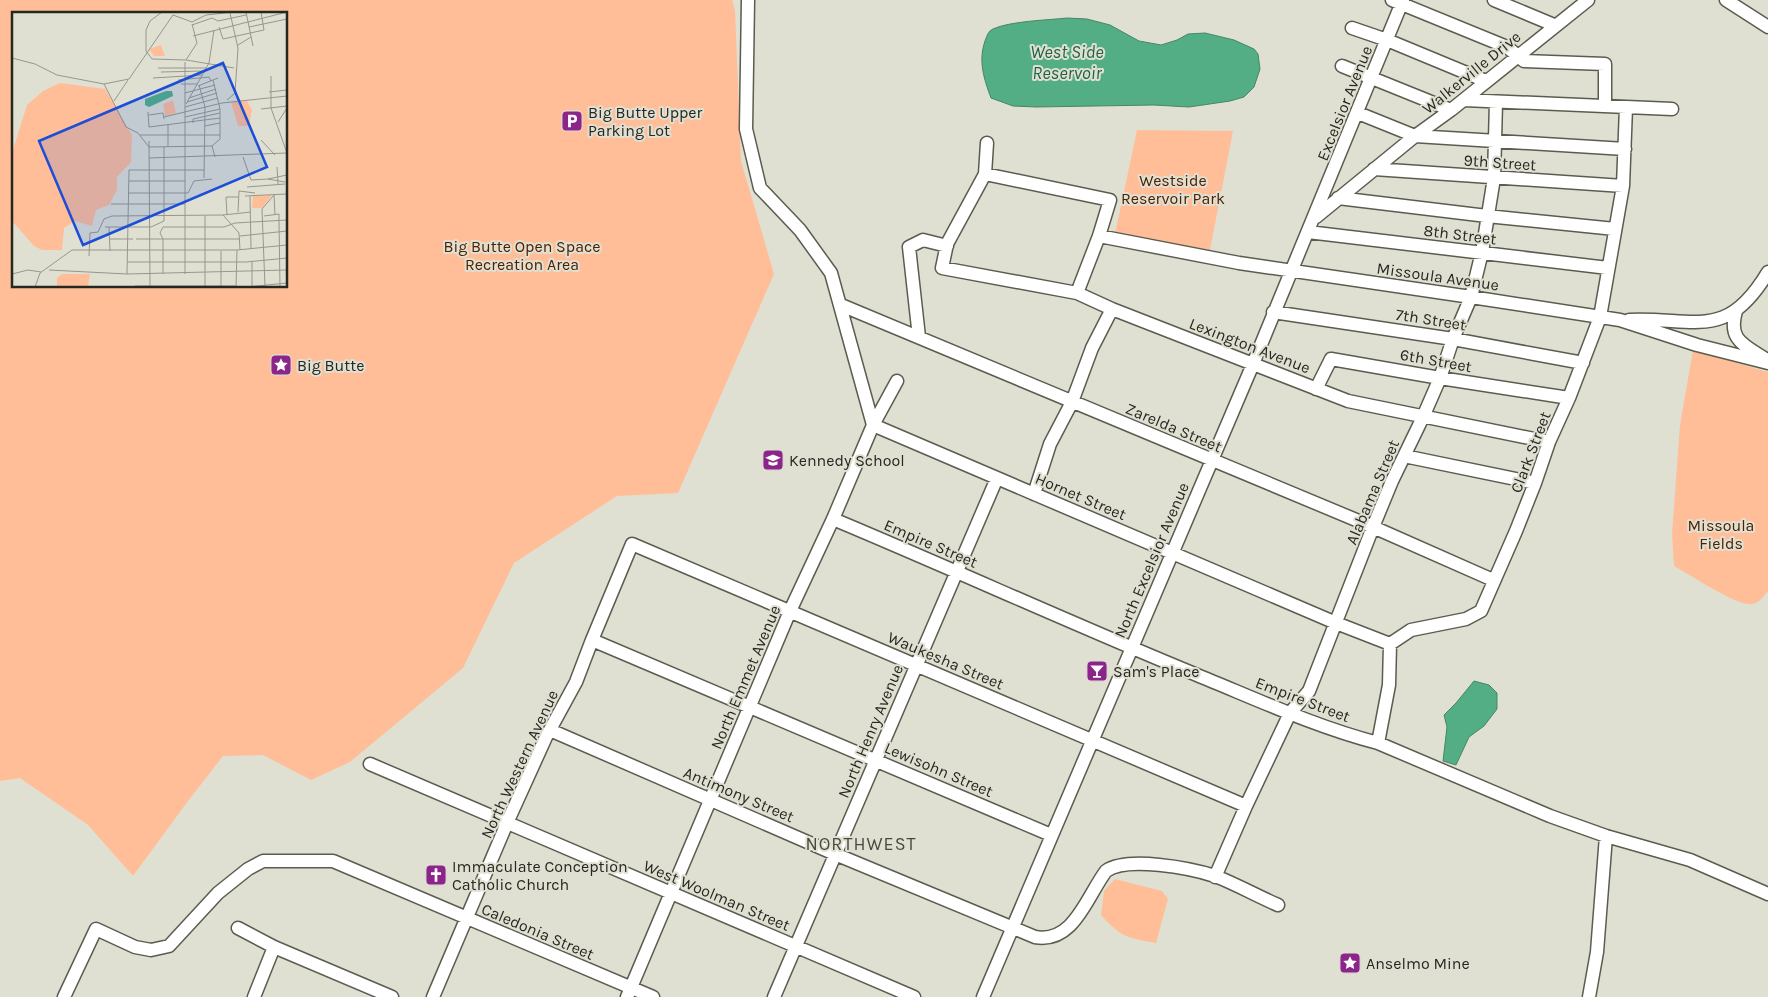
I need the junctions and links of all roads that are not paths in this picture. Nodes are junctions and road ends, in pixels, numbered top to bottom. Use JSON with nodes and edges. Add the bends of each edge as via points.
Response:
{"nodes":[{"id":1,"x":748,"y":0,"type":"edge"},
{"id":2,"x":1494,"y":0,"type":"edge"},
{"id":3,"x":1726,"y":0,"type":"edge"},
{"id":4,"x":1399,"y":1,"type":"edge"},
{"id":5,"x":1581,"y":2,"type":"edge"},
{"id":6,"x":1554,"y":26,"type":"junction"},
{"id":7,"x":1768,"y":27,"type":"edge"},
{"id":8,"x":1352,"y":28,"type":"dead end"},
{"id":9,"x":1387,"y":40,"type":"junction"},
{"id":10,"x":1517,"y":56,"type":"junction"},
{"id":11,"x":1342,"y":66,"type":"dead end"},
{"id":12,"x":1371,"y":78,"type":"junction"},
{"id":13,"x":1486,"y":81,"type":"junction"},
{"id":14,"x":1464,"y":100,"type":"junction"},
{"id":15,"x":1496,"y":102,"type":"junction"},
{"id":16,"x":1605,"y":106,"type":"junction"},
{"id":17,"x":1626,"y":107,"type":"junction"},
{"id":18,"x":1672,"y":109,"type":"dead end"},
{"id":19,"x":1451,"y":110,"type":"junction"},
{"id":20,"x":1358,"y":113,"type":"junction"},
{"id":21,"x":1415,"y":136,"type":"junction"},
{"id":22,"x":1495,"y":141,"type":"junction"},
{"id":23,"x":987,"y":142,"type":"dead end"},
{"id":24,"x":1625,"y":148,"type":"junction"},
{"id":25,"x":1374,"y":169,"type":"junction"},
{"id":26,"x":985,"y":174,"type":"junction"},
{"id":27,"x":1494,"y":178,"type":"junction"},
{"id":28,"x":1623,"y":186,"type":"junction"},
{"id":29,"x":1338,"y":198,"type":"junction"},
{"id":30,"x":1486,"y":216,"type":"junction"},
{"id":31,"x":1314,"y":219,"type":"junction"},
{"id":32,"x":1616,"y":229,"type":"junction"},
{"id":33,"x":1308,"y":232,"type":"junction"},
{"id":34,"x":1099,"y":236,"type":"junction"},
{"id":35,"x":947,"y":246,"type":"junction"},
{"id":36,"x":1482,"y":252,"type":"junction"},
{"id":37,"x":1608,"y":268,"type":"junction"},
{"id":38,"x":1292,"y":271,"type":"junction"},
{"id":39,"x":1768,"y":272,"type":"edge"},
{"id":40,"x":1077,"y":293,"type":"junction"},
{"id":41,"x":1471,"y":297,"type":"junction"},
{"id":42,"x":841,"y":305,"type":"junction"},
{"id":43,"x":1112,"y":309,"type":"junction"},
{"id":44,"x":1736,"y":311,"type":"junction"},
{"id":45,"x":1273,"y":312,"type":"junction"},
{"id":46,"x":1600,"y":317,"type":"junction"},
{"id":47,"x":1620,"y":320,"type":"junction"},
{"id":48,"x":919,"y":336,"type":"junction"},
{"id":49,"x":1453,"y":339,"type":"junction"},
{"id":50,"x":1768,"y":362,"type":"edge"},
{"id":51,"x":1583,"y":363,"type":"junction"},
{"id":52,"x":1253,"y":364,"type":"junction"},
{"id":53,"x":1440,"y":378,"type":"junction"},
{"id":54,"x":897,"y":380,"type":"dead end"},
{"id":55,"x":1316,"y":389,"type":"junction"},
{"id":56,"x":1569,"y":398,"type":"junction"},
{"id":57,"x":1072,"y":402,"type":"junction"},
{"id":58,"x":1423,"y":417,"type":"junction"},
{"id":59,"x":873,"y":425,"type":"junction"},
{"id":60,"x":1549,"y":442,"type":"junction"},
{"id":61,"x":1404,"y":456,"type":"junction"},
{"id":62,"x":1211,"y":460,"type":"junction"},
{"id":63,"x":997,"y":478,"type":"junction"},
{"id":64,"x":1535,"y":484,"type":"junction"},
{"id":65,"x":1034,"y":494,"type":"junction"},
{"id":66,"x":833,"y":519,"type":"junction"},
{"id":67,"x":1373,"y":527,"type":"junction"},
{"id":68,"x":632,"y":544,"type":"joint"},
{"id":69,"x":1173,"y":553,"type":"junction"},
{"id":70,"x":956,"y":571,"type":"junction"},
{"id":71,"x":1493,"y":580,"type":"junction"},
{"id":72,"x":790,"y":611,"type":"junction"},
{"id":73,"x":1336,"y":623,"type":"junction"},
{"id":74,"x":592,"y":640,"type":"junction"},
{"id":75,"x":1390,"y":644,"type":"junction"},
{"id":76,"x":1132,"y":648,"type":"junction"},
{"id":77,"x":916,"y":665,"type":"junction"},
{"id":78,"x":750,"y":706,"type":"junction"},
{"id":79,"x":1290,"y":713,"type":"junction"},
{"id":80,"x":550,"y":730,"type":"junction"},
{"id":81,"x":1092,"y":742,"type":"junction"},
{"id":82,"x":1378,"y":743,"type":"junction"},
{"id":83,"x":876,"y":760,"type":"junction"},
{"id":84,"x":370,"y":764,"type":"dead end"},
{"id":85,"x":711,"y":800,"type":"junction"},
{"id":86,"x":1246,"y":806,"type":"junction"},
{"id":87,"x":507,"y":823,"type":"junction"},
{"id":88,"x":1051,"y":835,"type":"junction"},
{"id":89,"x":1606,"y":836,"type":"junction"},
{"id":90,"x":836,"y":854,"type":"junction"},
{"id":91,"x":1216,"y":876,"type":"junction"},
{"id":92,"x":671,"y":894,"type":"junction"},
{"id":93,"x":1768,"y":894,"type":"edge"},
{"id":94,"x":1278,"y":905,"type":"dead end"},
{"id":95,"x":467,"y":918,"type":"junction"},
{"id":96,"x":238,"y":928,"type":"dead end"},
{"id":97,"x":1011,"y":928,"type":"junction"},
{"id":98,"x":274,"y":947,"type":"junction"},
{"id":99,"x":796,"y":947,"type":"junction"},
{"id":100,"x":629,"y":992,"type":"edge"},
{"id":101,"x":64,"y":997,"type":"edge"},
{"id":102,"x":254,"y":997,"type":"edge"},
{"id":103,"x":392,"y":997,"type":"edge"},
{"id":104,"x":434,"y":997,"type":"edge"},
{"id":105,"x":653,"y":997,"type":"edge"},
{"id":106,"x":774,"y":997,"type":"edge"},
{"id":107,"x":914,"y":997,"type":"edge"},
{"id":108,"x":983,"y":997,"type":"edge"},
{"id":109,"x":1590,"y":997,"type":"edge"}],
"edges":[{"from":1,"to":42,"type":"street","via":[[746,129],[760,188],[800,230],[831,273]]},
{"from":2,"to":6,"type":"street"},
{"from":3,"to":7,"type":"street"},
{"from":4,"to":9,"type":"street","name":"Excelsior Avenue"},
{"from":4,"to":10,"type":"street","via":[[1507,47]]},
{"from":5,"to":6,"type":"street","name":"Walkerville Drive"},
{"from":6,"to":10,"type":"street","name":"Walkerville Drive"},
{"from":8,"to":9,"type":"street"},
{"from":9,"to":12,"type":"street","name":"Excelsior Avenue"},
{"from":9,"to":13,"type":"street"},
{"from":10,"to":13,"type":"street","name":"Walkerville Drive"},
{"from":10,"to":16,"type":"street","via":[[1527,62],[1605,64]]},
{"from":11,"to":12,"type":"street"},
{"from":12,"to":19,"type":"street"},
{"from":12,"to":20,"type":"street","name":"Excelsior Avenue"},
{"from":13,"to":14,"type":"street","name":"Walkerville Drive"},
{"from":14,"to":15,"type":"street"},
{"from":14,"to":19,"type":"street","name":"Walkerville Drive"},
{"from":15,"to":16,"type":"street"},
{"from":15,"to":22,"type":"street","name":"Alabama Street"},
{"from":16,"to":17,"type":"street"},
{"from":17,"to":18,"type":"street"},
{"from":17,"to":24,"type":"street","name":"Clark Street"},
{"from":19,"to":21,"type":"street","name":"Walkerville Drive"},
{"from":20,"to":21,"type":"street"},
{"from":20,"to":31,"type":"street","name":"Excelsior Avenue"},
{"from":21,"to":22,"type":"street"},
{"from":21,"to":25,"type":"street","name":"Walkerville Drive"},
{"from":22,"to":24,"type":"street"},
{"from":22,"to":27,"type":"street","name":"Alabama Street"},
{"from":23,"to":26,"type":"street"},
{"from":24,"to":28,"type":"street","name":"Clark Street"},
{"from":25,"to":27,"type":"street","name":"9th Street"},
{"from":25,"to":29,"type":"street","name":"Walkerville Drive"},
{"from":26,"to":34,"type":"street","via":[[1110,200]]},
{"from":26,"to":35,"type":"street"},
{"from":27,"to":28,"type":"street","name":"9th Street"},
{"from":27,"to":30,"type":"street","name":"Alabama Street"},
{"from":28,"to":32,"type":"street","name":"Clark Street"},
{"from":29,"to":30,"type":"street"},
{"from":29,"to":31,"type":"street","name":"Walkerville Drive"},
{"from":30,"to":32,"type":"street"},
{"from":30,"to":36,"type":"street","name":"Alabama Street"},
{"from":31,"to":33,"type":"street","name":"North Excelsior Avenue"},
{"from":32,"to":37,"type":"street","name":"Clark Street"},
{"from":33,"to":36,"type":"street","name":"8th Street"},
{"from":33,"to":38,"type":"street","name":"North Excelsior Avenue"},
{"from":34,"to":38,"type":"street","name":"Missoula Avenue"},
{"from":34,"to":40,"type":"street"},
{"from":35,"to":40,"type":"street","name":"Lexington Avenue","via":[[942,268]]},
{"from":35,"to":48,"type":"street","via":[[923,240],[909,246]]},
{"from":36,"to":37,"type":"street","name":"8th Street"},
{"from":36,"to":41,"type":"street","name":"Alabama Street"},
{"from":37,"to":46,"type":"street","name":"Clark Street"},
{"from":38,"to":41,"type":"street","name":"Missoula Avenue"},
{"from":38,"to":45,"type":"street","name":"North Excelsior Avenue"},
{"from":39,"to":44,"type":"street"},
{"from":40,"to":43,"type":"street","name":"Lexington Avenue"},
{"from":41,"to":46,"type":"street","name":"Missoula Avenue"},
{"from":41,"to":49,"type":"street","name":"Alabama Street"},
{"from":42,"to":48,"type":"street","name":"Zarelda Street"},
{"from":42,"to":59,"type":"street"},
{"from":43,"to":52,"type":"street","name":"Lexington Avenue"},
{"from":43,"to":57,"type":"street","via":[[1092,348]]},
{"from":44,"to":47,"type":"street","via":[[1717,320],[1694,323]]},
{"from":44,"to":50,"type":"street","via":[[1733,332],[1744,345]]},
{"from":45,"to":49,"type":"street","name":"7th Street"},
{"from":45,"to":52,"type":"street","name":"North Excelsior Avenue"},
{"from":46,"to":47,"type":"street","name":"Missoula Avenue"},
{"from":46,"to":51,"type":"street","name":"Clark Street"},
{"from":47,"to":50,"type":"street","name":"Missoula Avenue"},
{"from":48,"to":57,"type":"street","name":"Zarelda Street"},
{"from":49,"to":51,"type":"street","name":"7th Street"},
{"from":49,"to":53,"type":"street","name":"Alabama Street"},
{"from":51,"to":56,"type":"street","name":"Clark Street"},
{"from":52,"to":55,"type":"street","name":"Lexington Avenue"},
{"from":52,"to":62,"type":"street","name":"North Excelsior Avenue"},
{"from":53,"to":55,"type":"street","name":"6th Street","via":[[1331,358]]},
{"from":53,"to":56,"type":"street","name":"6th Street"},
{"from":53,"to":58,"type":"street","name":"Alabama Street"},
{"from":54,"to":59,"type":"street","name":"North Emmet Avenue"},
{"from":55,"to":58,"type":"street","name":"Lexington Avenue","via":[[1348,401]]},
{"from":56,"to":60,"type":"street","name":"Clark Street"},
{"from":57,"to":62,"type":"street","name":"Zarelda Street"},
{"from":57,"to":65,"type":"street","via":[[1050,444]]},
{"from":58,"to":60,"type":"street","name":"Lexington Avenue"},
{"from":58,"to":61,"type":"street","name":"Alabama Street"},
{"from":59,"to":63,"type":"street","name":"Hornet Street"},
{"from":59,"to":66,"type":"street","name":"North Emmet Avenue"},
{"from":60,"to":64,"type":"street","name":"Clark Street"},
{"from":61,"to":64,"type":"street"},
{"from":61,"to":67,"type":"street","name":"Alabama Street"},
{"from":62,"to":67,"type":"street","name":"Zarelda Street"},
{"from":62,"to":69,"type":"street","name":"North Excelsior Avenue"},
{"from":63,"to":65,"type":"street","name":"Hornet Street"},
{"from":63,"to":70,"type":"street","name":"North Henry Avenue"},
{"from":64,"to":71,"type":"street","name":"Clark Street"},
{"from":65,"to":69,"type":"street","name":"Hornet Street"},
{"from":66,"to":70,"type":"street","name":"Empire Street"},
{"from":66,"to":72,"type":"street","name":"North Emmet Avenue"},
{"from":67,"to":71,"type":"street","name":"Zarelda Street"},
{"from":67,"to":73,"type":"street","name":"Alabama Street"},
{"from":68,"to":72,"type":"street","name":"Waukesha Street"},
{"from":68,"to":74,"type":"street","name":"North Western Avenue"},
{"from":69,"to":73,"type":"street","name":"Hornet Street"},
{"from":69,"to":76,"type":"street","name":"North Excelsior Avenue"},
{"from":70,"to":76,"type":"street","name":"Empire Street"},
{"from":70,"to":77,"type":"street","name":"North Henry Avenue"},
{"from":71,"to":75,"type":"street","name":"Clark Street","via":[[1481,611],[1466,619],[1411,630]]},
{"from":72,"to":77,"type":"street","name":"Waukesha Street"},
{"from":72,"to":78,"type":"street","name":"North Emmet Avenue"},
{"from":73,"to":75,"type":"street","name":"Hornet Street"},
{"from":73,"to":79,"type":"street","name":"Alabama Street","via":[[1309,691]]},
{"from":74,"to":78,"type":"street","name":"Lewisohn Street"},
{"from":74,"to":80,"type":"street","name":"North Western Avenue","via":[[576,682]]},
{"from":75,"to":82,"type":"street","via":[[1389,685]]},
{"from":76,"to":79,"type":"street","name":"Empire Street"},
{"from":76,"to":81,"type":"street","name":"North Excelsior Avenue"},
{"from":77,"to":81,"type":"street","name":"Waukesha Street"},
{"from":77,"to":83,"type":"street","name":"North Henry Avenue"},
{"from":78,"to":83,"type":"street","name":"Lewisohn Street"},
{"from":78,"to":85,"type":"street","name":"North Emmet Avenue"},
{"from":79,"to":82,"type":"street","name":"Empire Street"},
{"from":79,"to":86,"type":"street","name":"Alabama Street"},
{"from":80,"to":85,"type":"street","name":"Antimony Street"},
{"from":80,"to":87,"type":"street","name":"North Western Avenue"},
{"from":81,"to":86,"type":"street","name":"Waukesha Street"},
{"from":81,"to":88,"type":"street","name":"North Excelsior Avenue"},
{"from":82,"to":89,"type":"street","name":"Empire Street","via":[[1550,816]]},
{"from":83,"to":88,"type":"street","name":"Lewisohn Street"},
{"from":83,"to":90,"type":"street","name":"North Henry Avenue"},
{"from":84,"to":87,"type":"street","name":"West Woolman Street"},
{"from":85,"to":90,"type":"street","name":"Antimony Street"},
{"from":85,"to":92,"type":"street","name":"North Emmet Avenue"},
{"from":86,"to":91,"type":"street","name":"Alabama Street"},
{"from":87,"to":92,"type":"street","name":"West Woolman Street"},
{"from":87,"to":95,"type":"street","name":"North Western Avenue"},
{"from":88,"to":97,"type":"street","name":"North Excelsior Avenue"},
{"from":89,"to":93,"type":"street","name":"Empire Street","via":[[1690,860]]},
{"from":89,"to":109,"type":"street","via":[[1597,952]]},
{"from":90,"to":97,"type":"street","name":"Antimony Street"},
{"from":90,"to":99,"type":"street","name":"North Henry Avenue"},
{"from":91,"to":94,"type":"street"},
{"from":91,"to":97,"type":"street","name":"Antimony Street","via":[[1192,870],[1125,864],[1111,868],[1100,879],[1080,914],[1055,935],[1041,938]]},
{"from":92,"to":99,"type":"street","name":"West Woolman Street"},
{"from":92,"to":100,"type":"street","name":"North Emmet Avenue"},
{"from":95,"to":100,"type":"street","name":"Caledonia Street"},
{"from":95,"to":101,"type":"street","name":"Caledonia Street","via":[[333,861],[263,861],[218,893],[168,946],[151,950],[96,929]]},
{"from":95,"to":104,"type":"street","name":"North Western Avenue"},
{"from":96,"to":98,"type":"street"},
{"from":97,"to":108,"type":"street","name":"North Excelsior Avenue"},
{"from":98,"to":102,"type":"street"},
{"from":98,"to":103,"type":"street"},
{"from":99,"to":106,"type":"street","name":"North Henry Avenue"},
{"from":99,"to":107,"type":"street","name":"West Woolman Street"},
{"from":100,"to":105,"type":"street","name":"Caledonia Street"}]}
